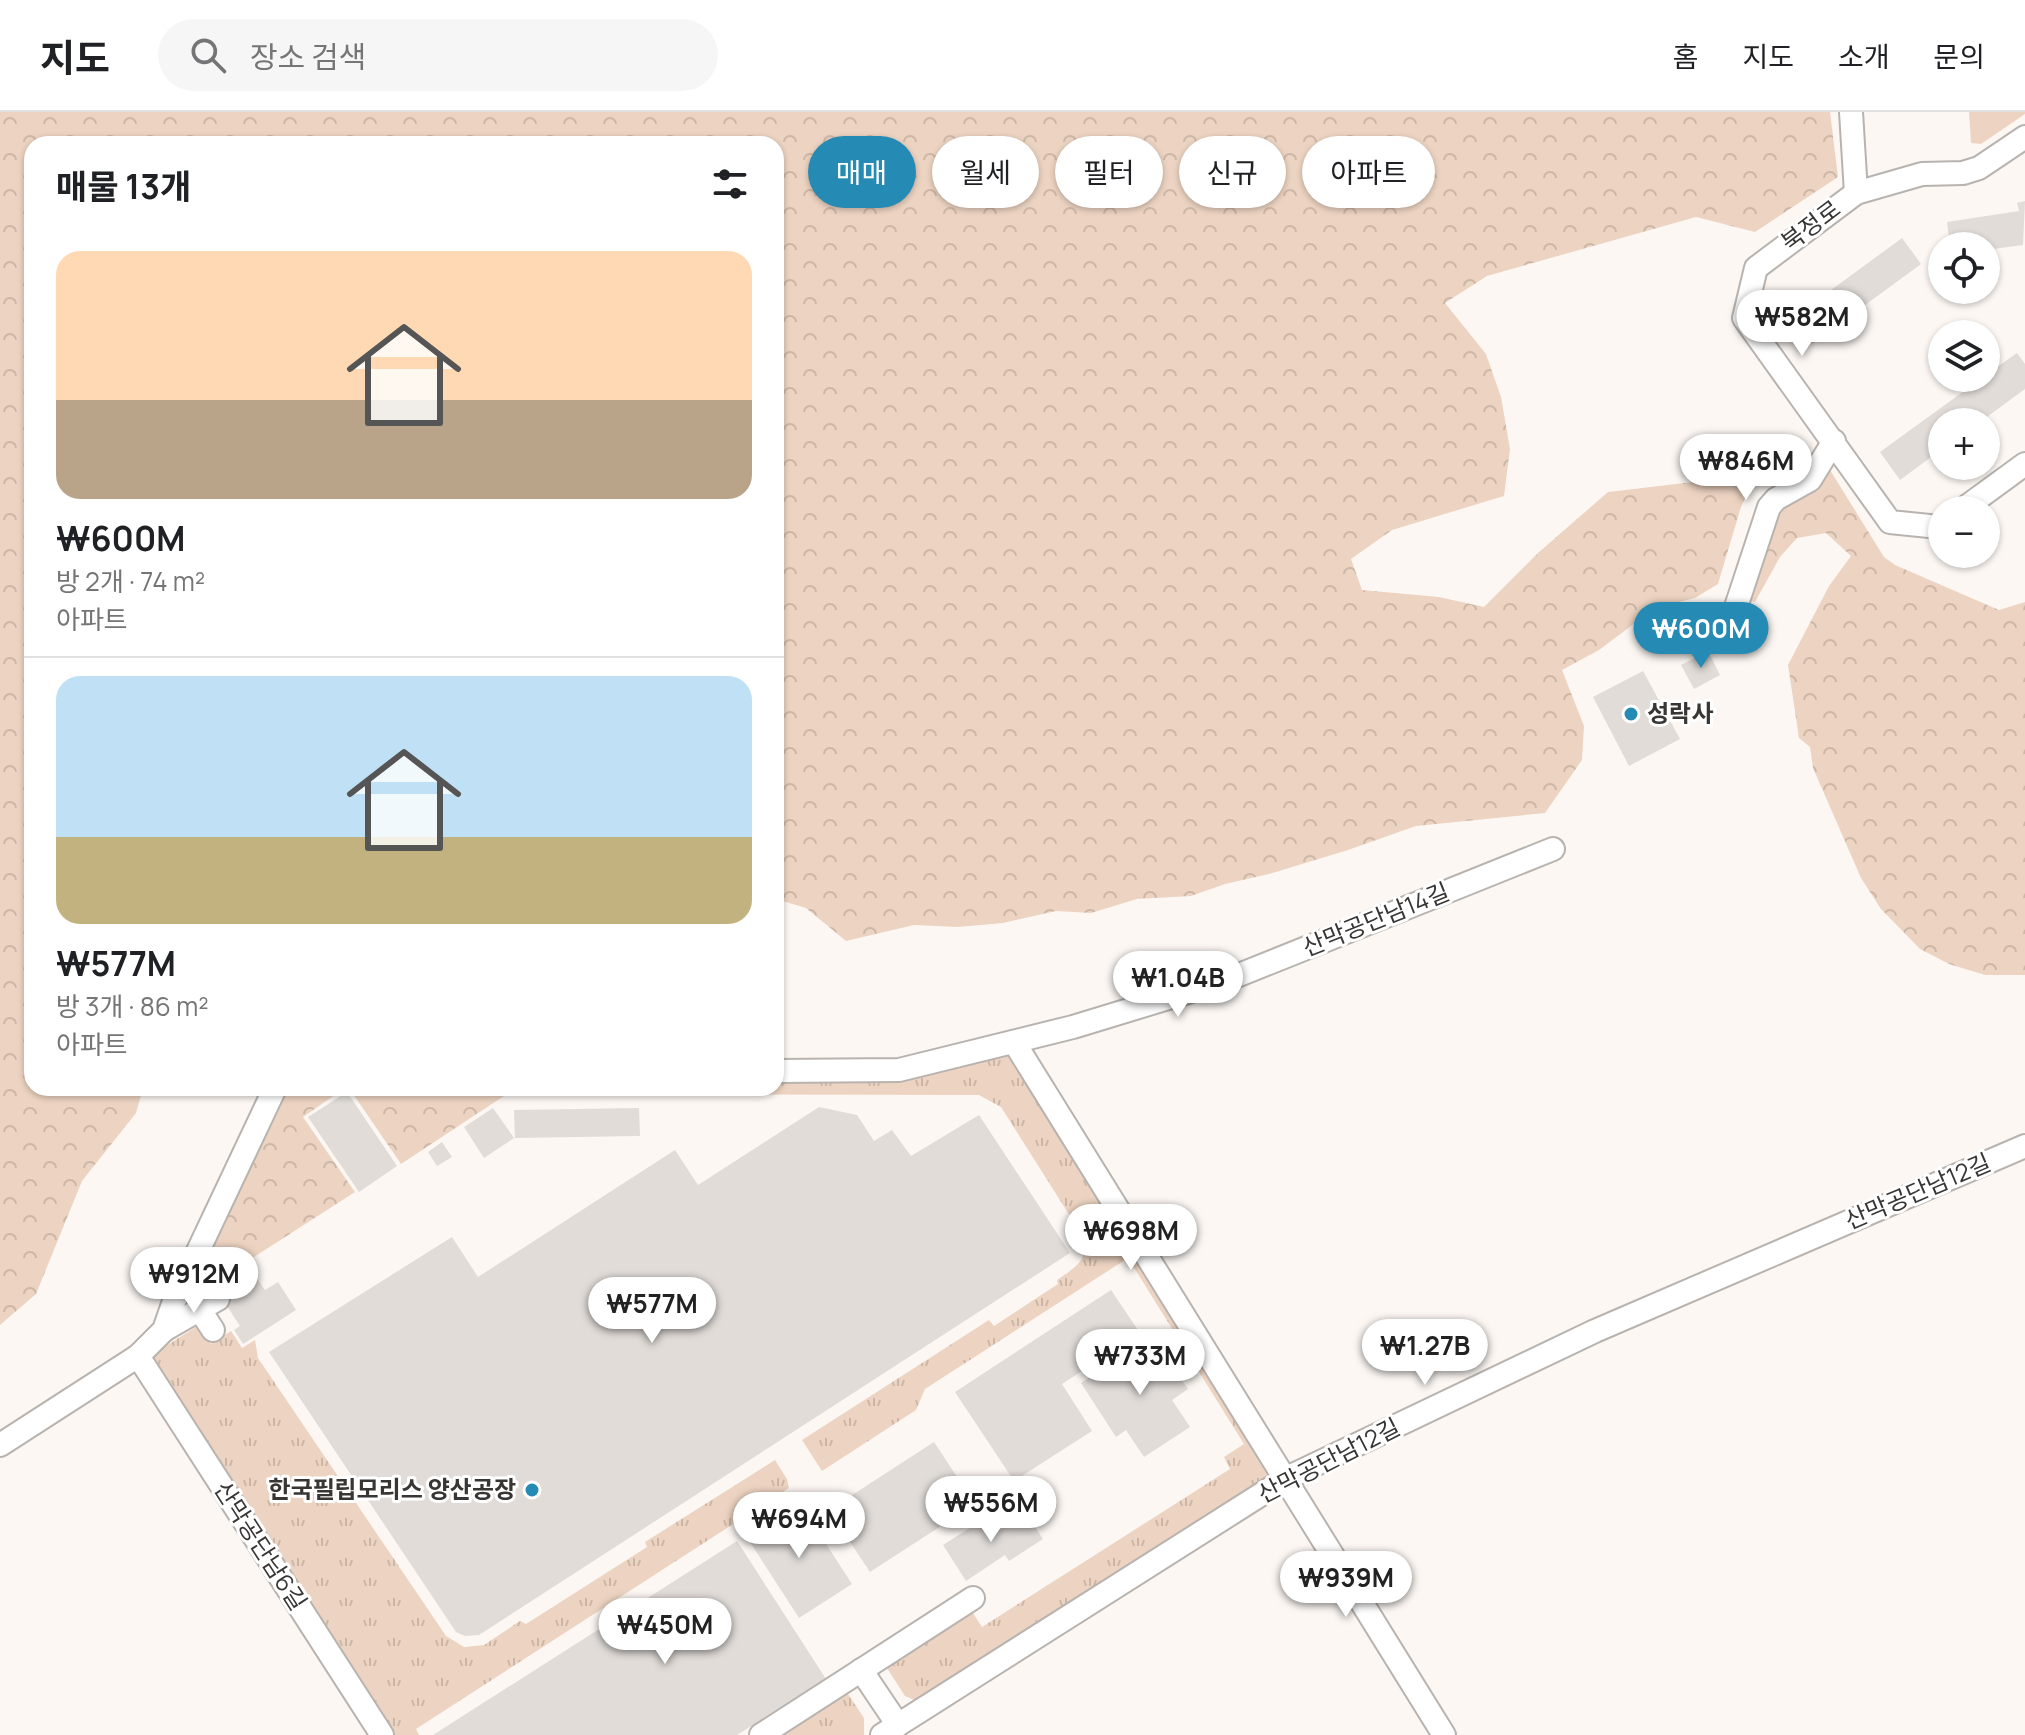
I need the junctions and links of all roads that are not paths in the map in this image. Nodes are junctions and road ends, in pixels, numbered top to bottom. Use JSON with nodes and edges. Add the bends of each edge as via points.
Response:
{"nodes":[{"id":1,"x":1851,"y":112,"type":"edge"},
{"id":2,"x":2025,"y":137,"type":"edge"},
{"id":3,"x":1856,"y":193,"type":"junction"},
{"id":4,"x":1834,"y":441,"type":"junction"},
{"id":5,"x":2025,"y":464,"type":"edge"},
{"id":6,"x":1981,"y":496,"type":"edge"},
{"id":7,"x":1928,"y":526,"type":"edge"},
{"id":8,"x":1735,"y":610,"type":"dead end"},
{"id":9,"x":1553,"y":849,"type":"dead end"},
{"id":10,"x":1014,"y":1042,"type":"junction"},
{"id":11,"x":784,"y":1071,"type":"edge"},
{"id":12,"x":271,"y":1096,"type":"edge"},
{"id":13,"x":2025,"y":1146,"type":"edge"},
{"id":14,"x":164,"y":1330,"type":"junction"},
{"id":15,"x":213,"y":1330,"type":"dead end"},
{"id":16,"x":138,"y":1356,"type":"junction"},
{"id":17,"x":0,"y":1445,"type":"edge"},
{"id":18,"x":1287,"y":1478,"type":"junction"},
{"id":19,"x":973,"y":1598,"type":"dead end"},
{"id":20,"x":861,"y":1670,"type":"junction"},
{"id":21,"x":890,"y":1730,"type":"edge"},
{"id":22,"x":382,"y":1735,"type":"edge"},
{"id":23,"x":761,"y":1735,"type":"edge"},
{"id":24,"x":1444,"y":1735,"type":"edge"}],
"edges":[{"from":1,"to":3,"type":"street","name":"북정로"},
{"from":2,"to":3,"type":"street","via":[[1979,168],[1922,174]]},
{"from":3,"to":4,"type":"street","name":"북정로","via":[[1756,268],[1744,318]]},
{"from":4,"to":7,"type":"street","name":"북정로","via":[[1890,522]]},
{"from":4,"to":8,"type":"street","via":[[1810,480],[1769,507]]},
{"from":5,"to":6,"type":"street"},
{"from":9,"to":10,"type":"street","name":"산막공단남14길","via":[[1224,981]]},
{"from":10,"to":11,"type":"street","name":"산막공단남14길","via":[[899,1070]]},
{"from":10,"to":18,"type":"street"},
{"from":12,"to":14,"type":"street"},
{"from":13,"to":18,"type":"street","name":"산막공단남12길","via":[[1595,1331]]},
{"from":14,"to":15,"type":"street","via":[[209,1304]]},
{"from":14,"to":16,"type":"street"},
{"from":16,"to":17,"type":"street"},
{"from":16,"to":22,"type":"street","name":"산막공단남6길"},
{"from":18,"to":21,"type":"street","name":"산막공단남12길"},
{"from":18,"to":24,"type":"street"},
{"from":19,"to":20,"type":"street"},
{"from":20,"to":21,"type":"street"},
{"from":20,"to":23,"type":"street"}]}
